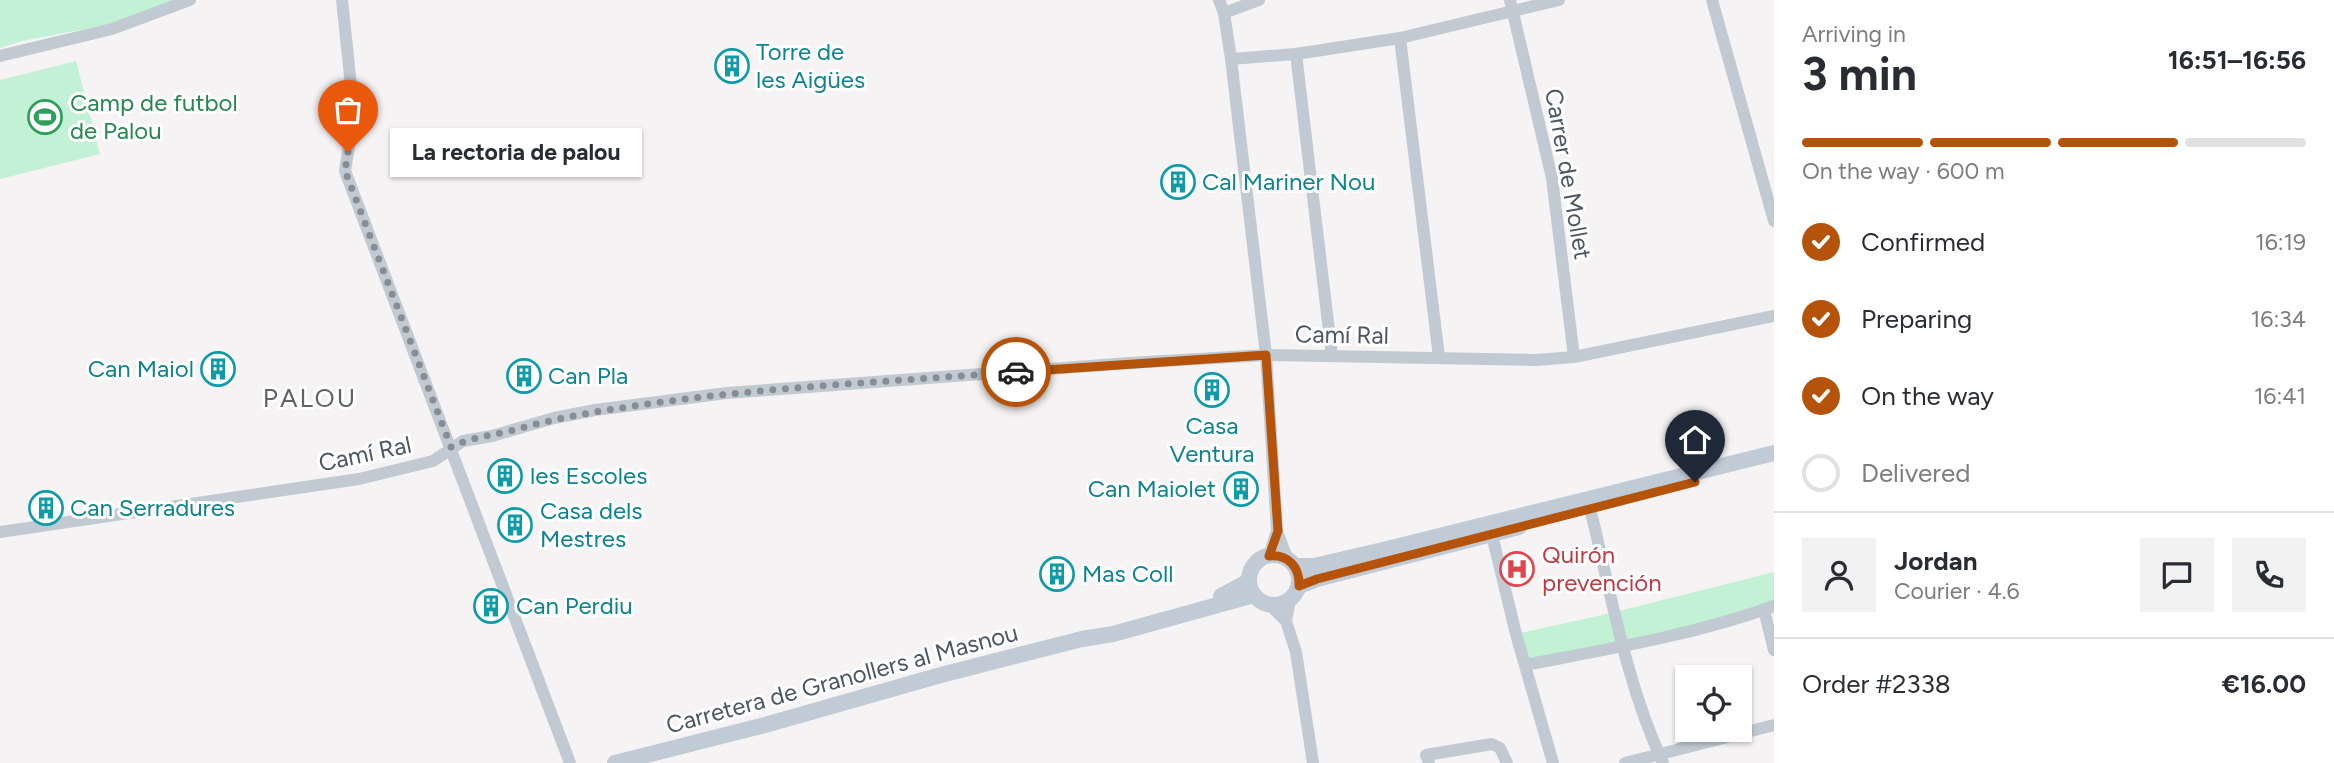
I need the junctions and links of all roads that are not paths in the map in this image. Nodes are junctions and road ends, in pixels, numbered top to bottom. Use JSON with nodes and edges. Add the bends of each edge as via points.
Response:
{"nodes":[{"id":1,"x":190,"y":0,"type":"edge"},
{"id":2,"x":342,"y":0,"type":"edge"},
{"id":3,"x":1259,"y":0,"type":"edge"},
{"id":4,"x":1559,"y":0,"type":"edge"},
{"id":5,"x":1712,"y":0,"type":"edge"},
{"id":6,"x":1511,"y":5,"type":"edge"},
{"id":7,"x":1222,"y":6,"type":"edge"},
{"id":8,"x":1400,"y":38,"type":"junction"},
{"id":9,"x":1296,"y":54,"type":"junction"},
{"id":10,"x":0,"y":56,"type":"edge"},
{"id":11,"x":1231,"y":59,"type":"junction"},
{"id":12,"x":1774,"y":221,"type":"edge"},
{"id":13,"x":1774,"y":316,"type":"edge"},
{"id":14,"x":1266,"y":355,"type":"junction"},
{"id":15,"x":1332,"y":356,"type":"junction"},
{"id":16,"x":1574,"y":356,"type":"junction"},
{"id":17,"x":1439,"y":357,"type":"junction"},
{"id":18,"x":451,"y":447,"type":"junction"},
{"id":19,"x":1774,"y":453,"type":"edge"},
{"id":20,"x":1774,"y":463,"type":"edge"},
{"id":21,"x":1590,"y":508,"type":"junction"},
{"id":22,"x":1278,"y":531,"type":"junction"},
{"id":23,"x":0,"y":532,"type":"edge"},
{"id":24,"x":1493,"y":535,"type":"junction"},
{"id":25,"x":1269,"y":556,"type":"junction"},
{"id":26,"x":1291,"y":562,"type":"junction"},
{"id":27,"x":1252,"y":588,"type":"junction"},
{"id":28,"x":1294,"y":593,"type":"junction"},
{"id":29,"x":1270,"y":605,"type":"junction"},
{"id":30,"x":1769,"y":608,"type":"edge"},
{"id":31,"x":1286,"y":621,"type":"junction"},
{"id":32,"x":1623,"y":646,"type":"junction"},
{"id":33,"x":1774,"y":650,"type":"edge"},
{"id":34,"x":1525,"y":665,"type":"junction"},
{"id":35,"x":1774,"y":726,"type":"edge"},
{"id":36,"x":1427,"y":759,"type":"edge"},
{"id":37,"x":1661,"y":759,"type":"edge"},
{"id":38,"x":570,"y":763,"type":"edge"},
{"id":39,"x":615,"y":763,"type":"edge"},
{"id":40,"x":1313,"y":763,"type":"edge"},
{"id":41,"x":1507,"y":763,"type":"edge"},
{"id":42,"x":1553,"y":763,"type":"edge"},
{"id":43,"x":1625,"y":763,"type":"edge"}],
"edges":[{"from":1,"to":10,"type":"street","via":[[113,29]]},
{"from":2,"to":18,"type":"street","via":[[354,114],[345,171]]},
{"from":3,"to":7,"type":"street"},
{"from":4,"to":6,"type":"street"},
{"from":5,"to":12,"type":"street"},
{"from":6,"to":8,"type":"street"},
{"from":6,"to":16,"type":"street","name":"Carrer de Mollet","via":[[1552,178]]},
{"from":7,"to":11,"type":"street"},
{"from":8,"to":9,"type":"street"},
{"from":8,"to":17,"type":"street"},
{"from":9,"to":11,"type":"street"},
{"from":9,"to":15,"type":"street"},
{"from":11,"to":14,"type":"street"},
{"from":13,"to":16,"type":"street","name":"Camí Ral"},
{"from":14,"to":15,"type":"street","name":"Camí Ral"},
{"from":14,"to":18,"type":"street","name":"Camí Ral","via":[[727,393],[554,418]]},
{"from":14,"to":22,"type":"street"},
{"from":15,"to":17,"type":"street","name":"Camí Ral"},
{"from":16,"to":17,"type":"street","name":"Camí Ral","via":[[1536,360]]},
{"from":18,"to":23,"type":"street","name":"Camí Ral","via":[[433,461],[359,479]]},
{"from":18,"to":38,"type":"street"},
{"from":19,"to":26,"type":"main road","via":[[1314,566]]},
{"from":20,"to":21,"type":"main road"},
{"from":21,"to":24,"type":"main road"},
{"from":21,"to":32,"type":"street"},
{"from":22,"to":25,"type":"street"},
{"from":22,"to":26,"type":"street"},
{"from":24,"to":28,"type":"main road","via":[[1317,579]]},
{"from":24,"to":34,"type":"street"},
{"from":25,"to":26,"type":"main road"},
{"from":25,"to":27,"type":"main road","via":[[1253,567]]},
{"from":26,"to":28,"type":"main road","via":[[1299,576]]},
{"from":27,"to":29,"type":"main road"},
{"from":27,"to":39,"type":"main road","name":"Carretera de Granollers al Masnou","via":[[1113,634]]},
{"from":28,"to":29,"type":"main road","via":[[1285,603]]},
{"from":28,"to":31,"type":"street"},
{"from":29,"to":31,"type":"street"},
{"from":30,"to":32,"type":"street"},
{"from":30,"to":33,"type":"street"},
{"from":31,"to":40,"type":"street","via":[[1296,652]]},
{"from":32,"to":34,"type":"street"},
{"from":32,"to":37,"type":"street"},
{"from":34,"to":42,"type":"street"},
{"from":35,"to":37,"type":"street"},
{"from":36,"to":41,"type":"street","via":[[1492,744],[1500,748]]},
{"from":37,"to":43,"type":"street"}]}
